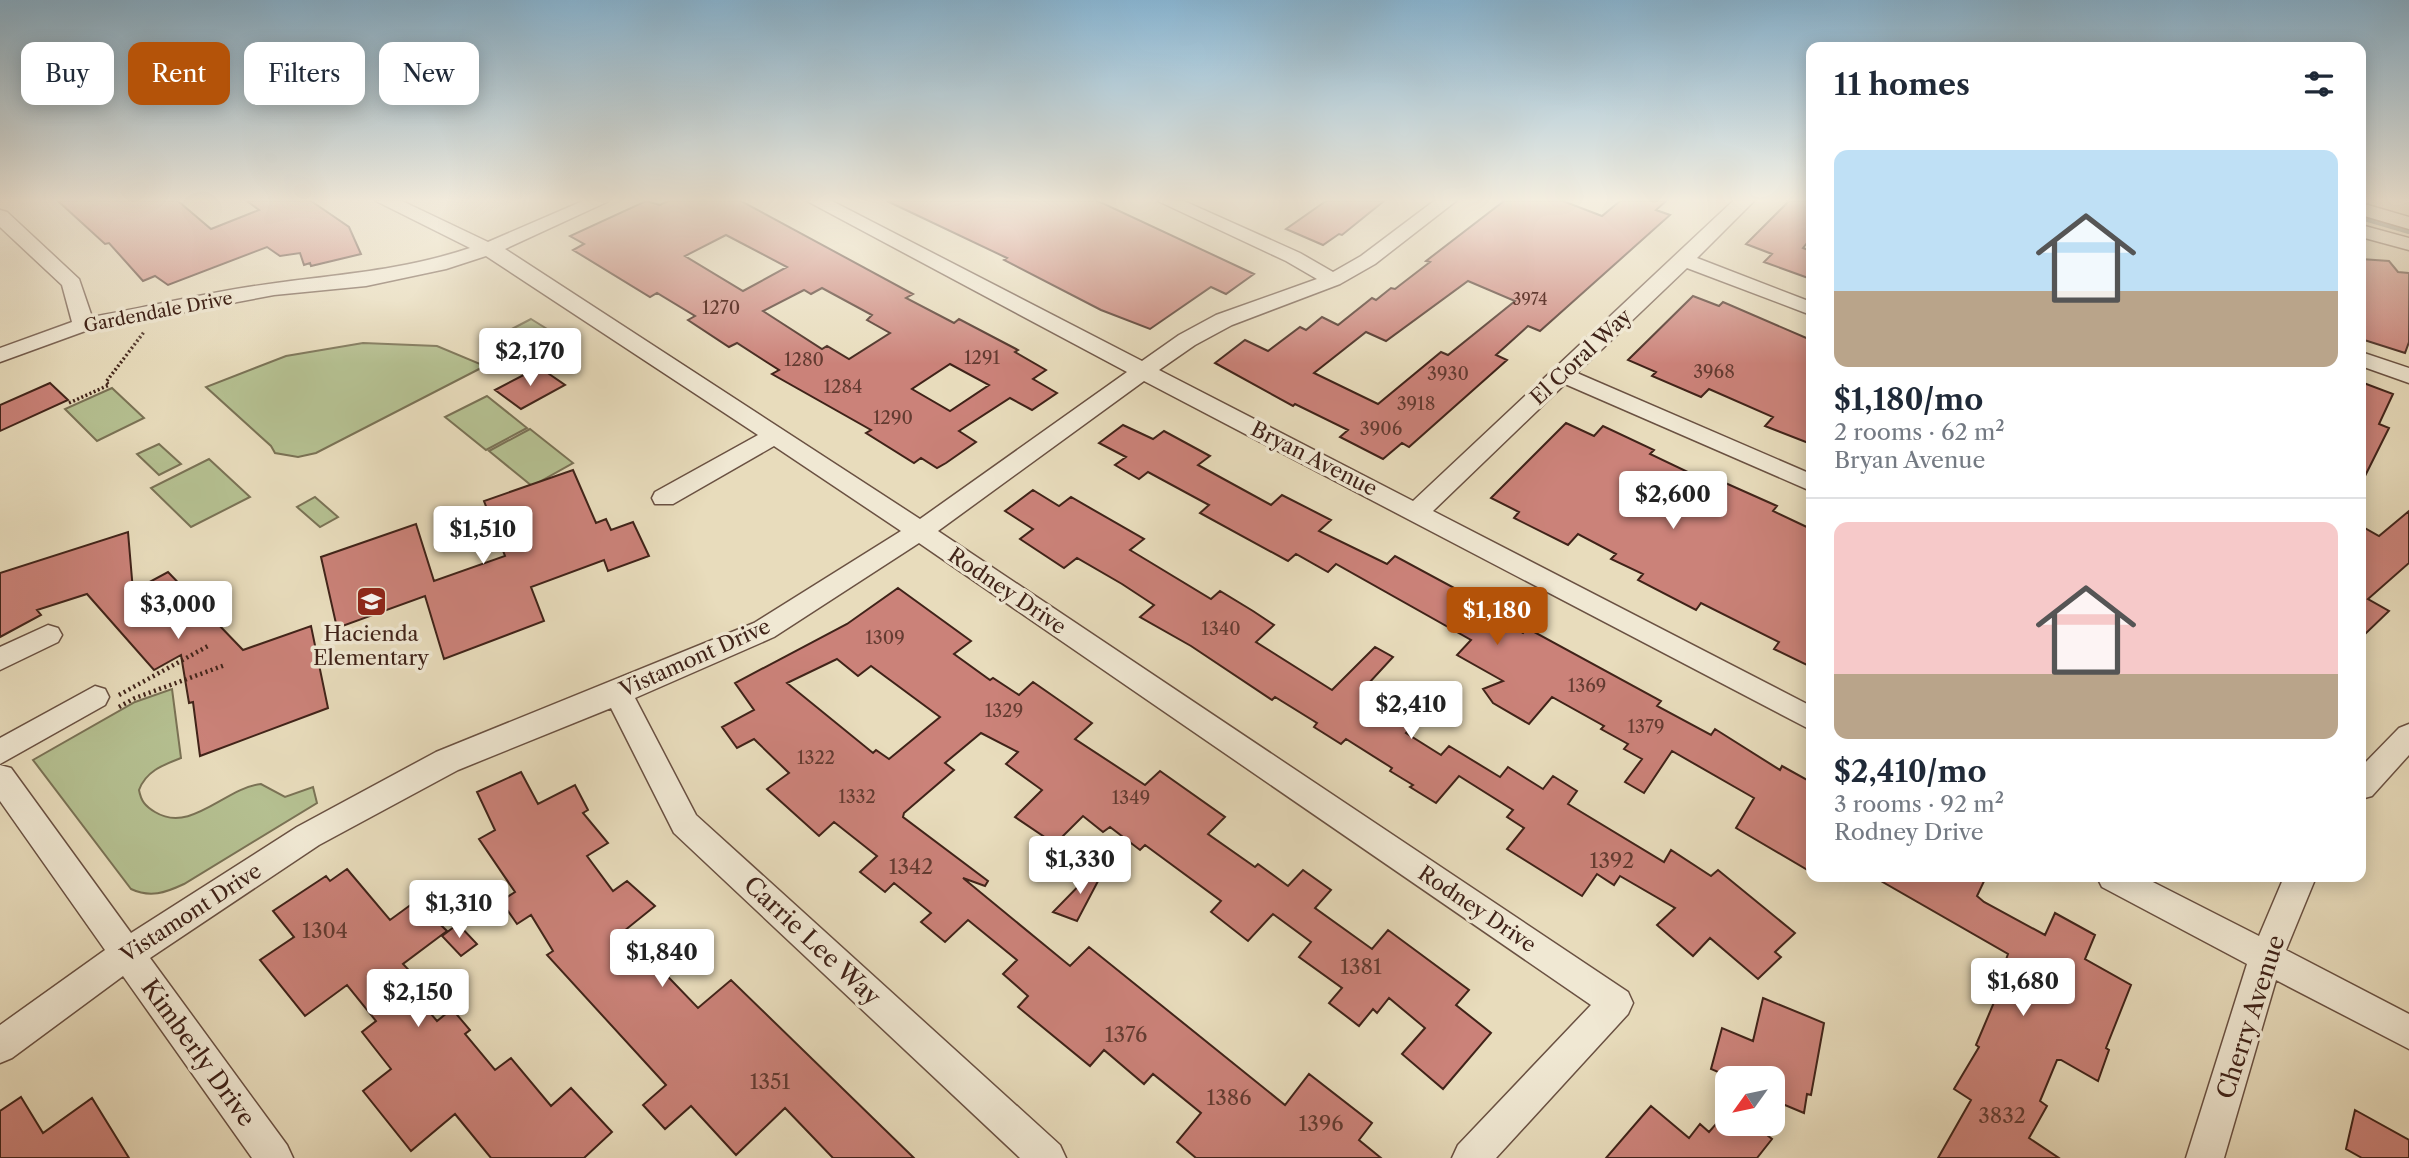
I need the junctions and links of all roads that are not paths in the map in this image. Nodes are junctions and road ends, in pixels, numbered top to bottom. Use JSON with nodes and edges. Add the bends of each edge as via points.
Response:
{"nodes":[{"id":1,"x":41,"y":255,"type":"edge"},
{"id":2,"x":468,"y":255,"type":"edge"},
{"id":3,"x":500,"y":255,"type":"edge"},
{"id":4,"x":919,"y":255,"type":"edge"},
{"id":5,"x":1289,"y":255,"type":"edge"},
{"id":6,"x":1375,"y":255,"type":"edge"},
{"id":7,"x":1690,"y":255,"type":"edge"},
{"id":8,"x":1685,"y":260,"type":"junction"},
{"id":9,"x":1333,"y":280,"type":"junction"},
{"id":10,"x":1806,"y":307,"type":"edge"},
{"id":11,"x":83,"y":325,"type":"junction"},
{"id":12,"x":0,"y":355,"type":"edge"},
{"id":13,"x":2366,"y":361,"type":"edge"},
{"id":14,"x":1142,"y":372,"type":"junction"},
{"id":15,"x":1563,"y":375,"type":"junction"},
{"id":16,"x":2409,"y":376,"type":"edge"},
{"id":17,"x":775,"y":435,"type":"junction"},
{"id":18,"x":1806,"y":481,"type":"edge"},
{"id":19,"x":664,"y":498,"type":"dead end"},
{"id":20,"x":1417,"y":512,"type":"junction"},
{"id":21,"x":920,"y":531,"type":"junction"},
{"id":22,"x":48,"y":635,"type":"dead end"},
{"id":23,"x":0,"y":659,"type":"edge"},
{"id":24,"x":618,"y":693,"type":"junction"},
{"id":25,"x":103,"y":704,"type":"road end"},
{"id":26,"x":1806,"y":716,"type":"edge"},
{"id":27,"x":2409,"y":736,"type":"edge"},
{"id":28,"x":0,"y":752,"type":"edge"},
{"id":29,"x":0,"y":777,"type":"edge"},
{"id":30,"x":2366,"y":782,"type":"edge"},
{"id":31,"x":2122,"y":882,"type":"edge"},
{"id":32,"x":2298,"y":882,"type":"edge"},
{"id":33,"x":127,"y":954,"type":"junction"},
{"id":34,"x":2266,"y":958,"type":"junction"},
{"id":35,"x":2409,"y":1032,"type":"edge"},
{"id":36,"x":0,"y":1046,"type":"edge"},
{"id":37,"x":274,"y":1158,"type":"edge"},
{"id":38,"x":1047,"y":1158,"type":"edge"},
{"id":39,"x":1471,"y":1158,"type":"edge"},
{"id":40,"x":2205,"y":1158,"type":"edge"}],
"edges":[{"from":1,"to":11,"type":"street","via":[[72,284]]},
{"from":2,"to":11,"type":"street","name":"Gardendale Drive","via":[[366,280],[274,289]]},
{"from":3,"to":17,"type":"street","name":"Rodney Drive"},
{"from":4,"to":14,"type":"street","name":"Bryan Avenue"},
{"from":5,"to":9,"type":"street"},
{"from":6,"to":9,"type":"street","name":"Vistamont Drive"},
{"from":7,"to":8,"type":"street","name":"El Coral Way"},
{"from":8,"to":10,"type":"street"},
{"from":8,"to":15,"type":"street","name":"El Coral Way"},
{"from":9,"to":14,"type":"street","name":"Vistamont Drive","via":[[1224,320]]},
{"from":11,"to":12,"type":"street","name":"Gardendale Drive"},
{"from":13,"to":16,"type":"street"},
{"from":14,"to":20,"type":"street","name":"Bryan Avenue"},
{"from":14,"to":21,"type":"street","name":"Vistamont Drive"},
{"from":15,"to":18,"type":"street"},
{"from":15,"to":20,"type":"street","name":"El Coral Way"},
{"from":17,"to":19,"type":"street"},
{"from":17,"to":21,"type":"street","name":"Rodney Drive"},
{"from":20,"to":26,"type":"street","name":"Bryan Avenue"},
{"from":21,"to":24,"type":"street","name":"Vistamont Drive","via":[[764,630]]},
{"from":21,"to":39,"type":"street","name":"Rodney Drive","via":[[1616,1003]]},
{"from":22,"to":23,"type":"street"},
{"from":24,"to":33,"type":"street","name":"Vistamont Drive","via":[[435,767],[308,836]]},
{"from":24,"to":38,"type":"street","name":"Carrie Lee Way","via":[[685,824]]},
{"from":25,"to":28,"type":"street"},
{"from":27,"to":30,"type":"street"},
{"from":29,"to":33,"type":"street","name":"Kimberly Drive"},
{"from":31,"to":34,"type":"street"},
{"from":32,"to":34,"type":"street","name":"Cherry Avenue"},
{"from":33,"to":36,"type":"street","name":"Vistamont Drive"},
{"from":33,"to":37,"type":"street","name":"Kimberly Drive"},
{"from":34,"to":35,"type":"street"},
{"from":34,"to":40,"type":"street","name":"Cherry Avenue"}]}
